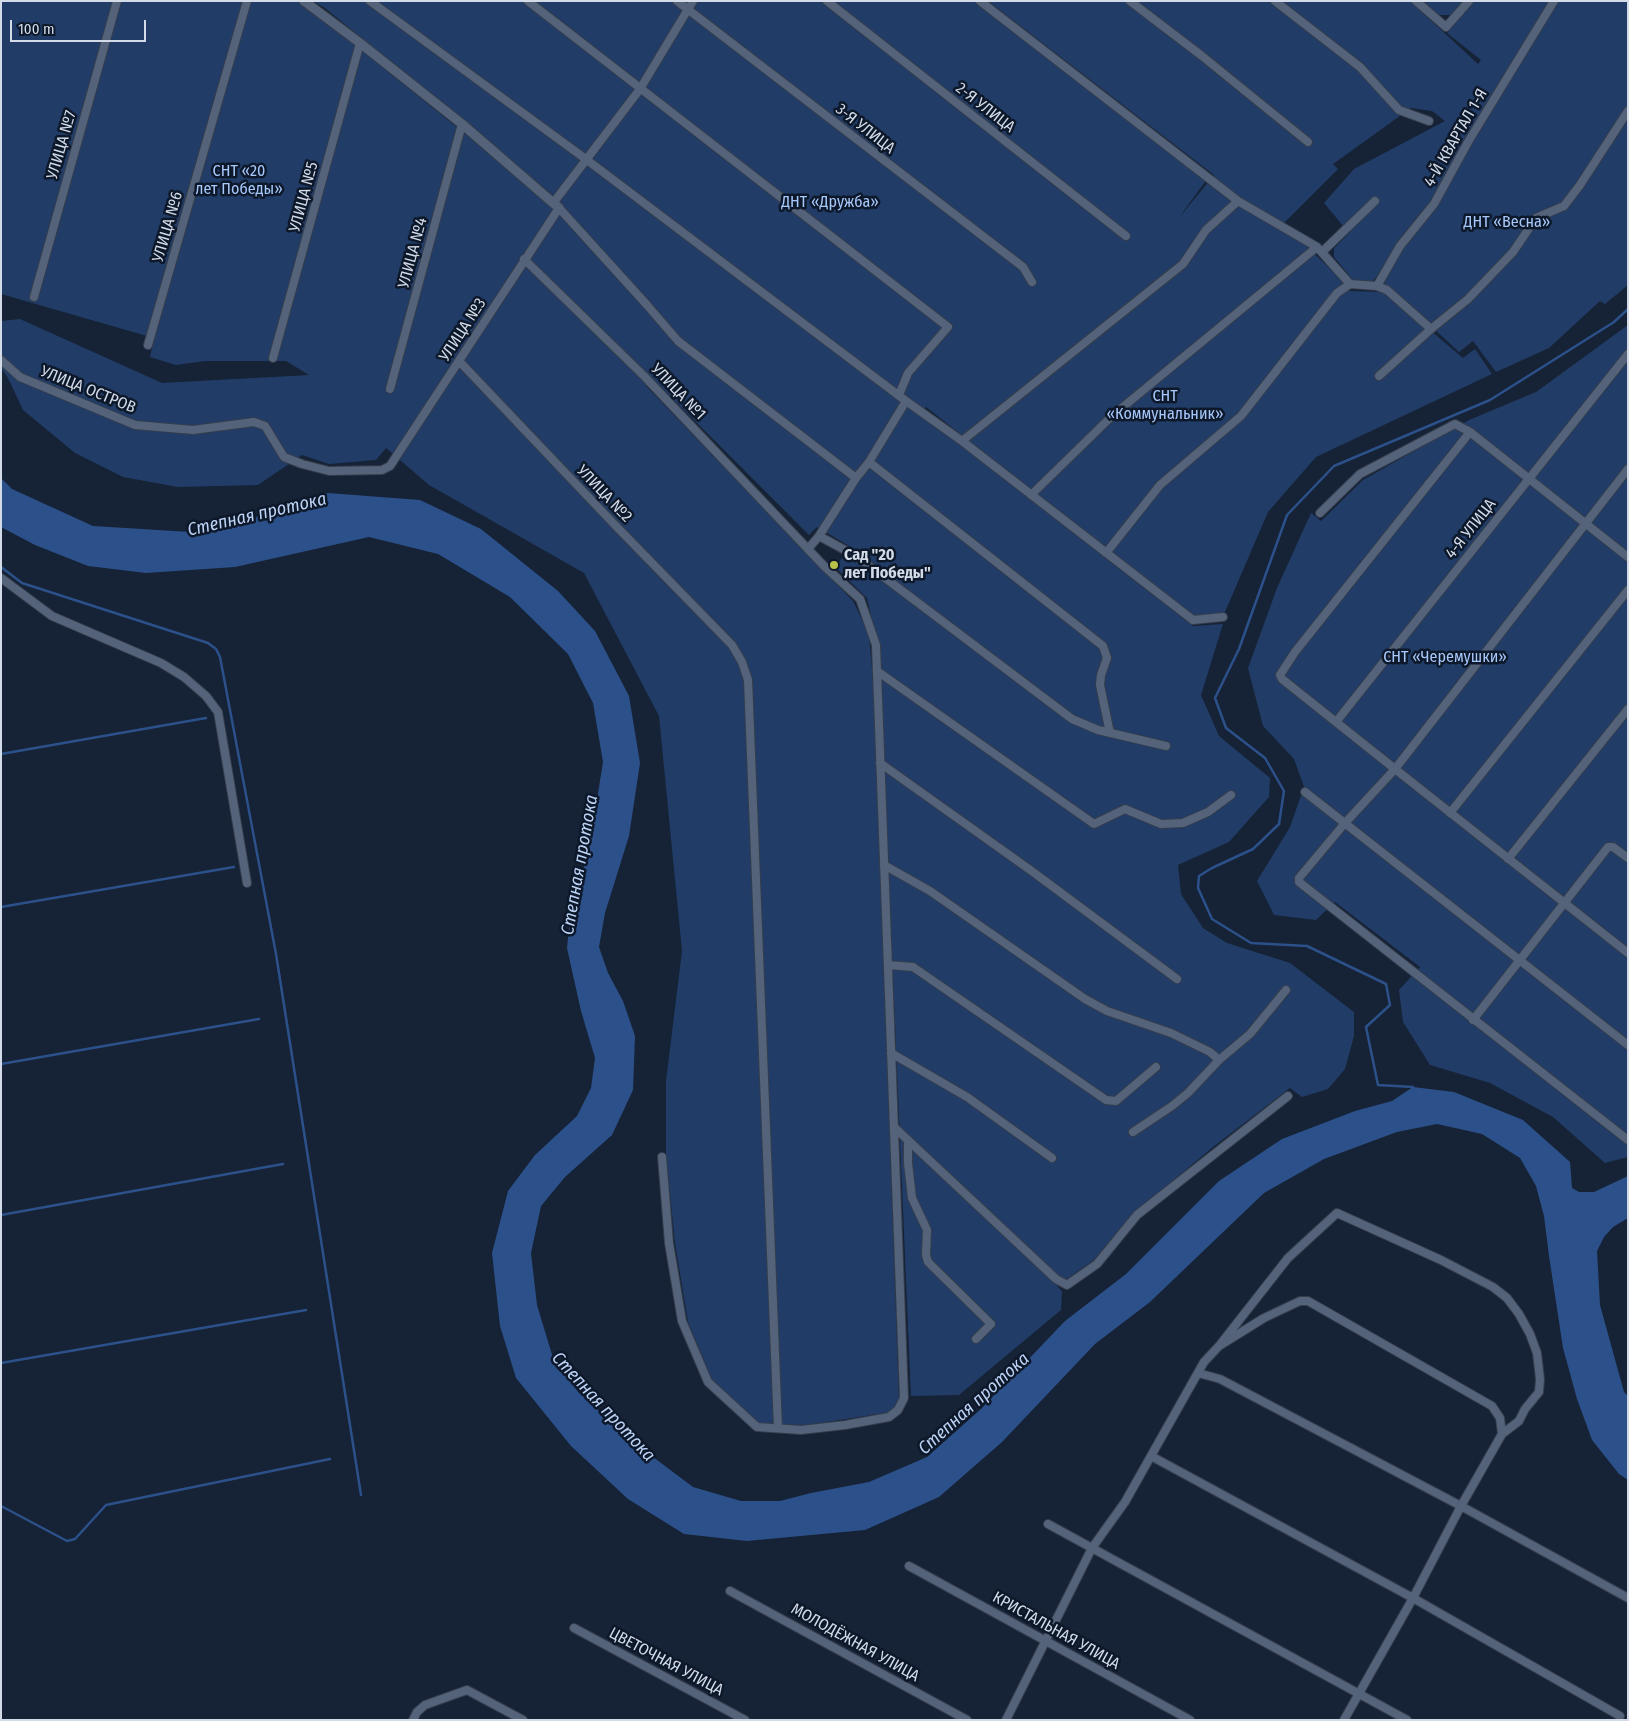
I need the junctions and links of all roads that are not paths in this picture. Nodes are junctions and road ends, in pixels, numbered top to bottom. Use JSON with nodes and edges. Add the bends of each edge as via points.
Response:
{"nodes":[{"id":1,"x":117,"y":1,"type":"edge"},
{"id":2,"x":247,"y":1,"type":"edge"},
{"id":3,"x":304,"y":1,"type":"edge"},
{"id":4,"x":370,"y":1,"type":"edge"},
{"id":5,"x":528,"y":1,"type":"edge"},
{"id":6,"x":677,"y":1,"type":"edge"},
{"id":7,"x":693,"y":1,"type":"edge"},
{"id":8,"x":827,"y":1,"type":"edge"},
{"id":9,"x":980,"y":1,"type":"edge"},
{"id":10,"x":1130,"y":1,"type":"edge"},
{"id":11,"x":1276,"y":1,"type":"edge"},
{"id":12,"x":1416,"y":1,"type":"edge"},
{"id":13,"x":1469,"y":1,"type":"edge"},
{"id":14,"x":1554,"y":1,"type":"edge"},
{"id":15,"x":688,"y":9,"type":"junction"},
{"id":16,"x":360,"y":43,"type":"junction"},
{"id":17,"x":640,"y":89,"type":"junction"},
{"id":18,"x":1628,"y":111,"type":"edge"},
{"id":19,"x":1429,"y":121,"type":"dead end"},
{"id":20,"x":462,"y":124,"type":"junction"},
{"id":21,"x":1308,"y":142,"type":"dead end"},
{"id":22,"x":587,"y":160,"type":"junction"},
{"id":23,"x":1238,"y":201,"type":"junction"},
{"id":24,"x":1375,"y":201,"type":"dead end"},
{"id":25,"x":556,"y":205,"type":"junction"},
{"id":26,"x":1126,"y":236,"type":"dead end"},
{"id":27,"x":1319,"y":249,"type":"junction"},
{"id":28,"x":524,"y":259,"type":"junction"},
{"id":29,"x":1032,"y":282,"type":"dead end"},
{"id":30,"x":1350,"y":284,"type":"junction"},
{"id":31,"x":1377,"y":286,"type":"junction"},
{"id":32,"x":34,"y":297,"type":"dead end"},
{"id":33,"x":1431,"y":329,"type":"junction"},
{"id":34,"x":148,"y":345,"type":"dead end"},
{"id":35,"x":1628,"y":354,"type":"edge"},
{"id":36,"x":273,"y":358,"type":"dead end"},
{"id":37,"x":1,"y":360,"type":"edge"},
{"id":38,"x":459,"y":361,"type":"junction"},
{"id":39,"x":1379,"y":376,"type":"dead end"},
{"id":40,"x":390,"y":389,"type":"dead end"},
{"id":41,"x":899,"y":395,"type":"junction"},
{"id":42,"x":906,"y":401,"type":"junction"},
{"id":43,"x":1470,"y":432,"type":"junction"},
{"id":44,"x":962,"y":441,"type":"junction"},
{"id":45,"x":869,"y":462,"type":"junction"},
{"id":46,"x":390,"y":466,"type":"joint"},
{"id":47,"x":1628,"y":469,"type":"edge"},
{"id":48,"x":856,"y":478,"type":"junction"},
{"id":49,"x":1528,"y":478,"type":"junction"},
{"id":50,"x":1031,"y":494,"type":"junction"},
{"id":51,"x":1320,"y":513,"type":"dead end"},
{"id":52,"x":1585,"y":524,"type":"junction"},
{"id":53,"x":819,"y":536,"type":"junction"},
{"id":54,"x":808,"y":549,"type":"junction"},
{"id":55,"x":1106,"y":553,"type":"junction"},
{"id":56,"x":1628,"y":557,"type":"edge"},
{"id":57,"x":1,"y":578,"type":"edge"},
{"id":58,"x":1628,"y":590,"type":"edge"},
{"id":59,"x":1223,"y":617,"type":"dead end"},
{"id":60,"x":878,"y":671,"type":"junction"},
{"id":61,"x":1628,"y":709,"type":"edge"},
{"id":62,"x":1336,"y":722,"type":"junction"},
{"id":63,"x":1110,"y":733,"type":"junction"},
{"id":64,"x":1166,"y":746,"type":"dead end"},
{"id":65,"x":880,"y":763,"type":"junction"},
{"id":66,"x":1394,"y":769,"type":"junction"},
{"id":67,"x":1305,"y":792,"type":"dead end"},
{"id":68,"x":1231,"y":795,"type":"dead end"},
{"id":69,"x":1450,"y":813,"type":"junction"},
{"id":70,"x":1345,"y":823,"type":"junction"},
{"id":71,"x":1628,"y":858,"type":"edge"},
{"id":72,"x":1508,"y":859,"type":"junction"},
{"id":73,"x":884,"y":865,"type":"junction"},
{"id":74,"x":247,"y":882,"type":"dead end"},
{"id":75,"x":1565,"y":903,"type":"junction"},
{"id":76,"x":1628,"y":953,"type":"edge"},
{"id":77,"x":1521,"y":961,"type":"junction"},
{"id":78,"x":888,"y":965,"type":"junction"},
{"id":79,"x":1177,"y":979,"type":"dead end"},
{"id":80,"x":1286,"y":990,"type":"dead end"},
{"id":81,"x":1473,"y":1020,"type":"junction"},
{"id":82,"x":1628,"y":1045,"type":"edge"},
{"id":83,"x":891,"y":1053,"type":"junction"},
{"id":84,"x":1219,"y":1060,"type":"junction"},
{"id":85,"x":1156,"y":1067,"type":"dead end"},
{"id":86,"x":1288,"y":1096,"type":"dead end"},
{"id":87,"x":895,"y":1128,"type":"junction"},
{"id":88,"x":1133,"y":1132,"type":"dead end"},
{"id":89,"x":908,"y":1140,"type":"junction"},
{"id":90,"x":1628,"y":1140,"type":"edge"},
{"id":91,"x":662,"y":1157,"type":"dead end"},
{"id":92,"x":1052,"y":1158,"type":"dead end"},
{"id":93,"x":976,"y":1339,"type":"dead end"},
{"id":94,"x":1219,"y":1346,"type":"junction"},
{"id":95,"x":1198,"y":1373,"type":"junction"},
{"id":96,"x":778,"y":1428,"type":"junction"},
{"id":97,"x":1502,"y":1434,"type":"junction"},
{"id":98,"x":1151,"y":1456,"type":"junction"},
{"id":99,"x":1461,"y":1506,"type":"junction"},
{"id":100,"x":1048,"y":1524,"type":"dead end"},
{"id":101,"x":1092,"y":1548,"type":"junction"},
{"id":102,"x":909,"y":1566,"type":"dead end"},
{"id":103,"x":730,"y":1591,"type":"dead end"},
{"id":104,"x":1414,"y":1598,"type":"junction"},
{"id":105,"x":1628,"y":1598,"type":"edge"},
{"id":106,"x":574,"y":1628,"type":"dead end"},
{"id":107,"x":1046,"y":1641,"type":"junction"},
{"id":108,"x":1358,"y":1694,"type":"junction"},
{"id":109,"x":1620,"y":1716,"type":"dead end"},
{"id":110,"x":413,"y":1720,"type":"edge"},
{"id":111,"x":523,"y":1720,"type":"edge"},
{"id":112,"x":745,"y":1720,"type":"edge"},
{"id":113,"x":967,"y":1720,"type":"edge"},
{"id":114,"x":1006,"y":1720,"type":"edge"},
{"id":115,"x":1190,"y":1720,"type":"edge"},
{"id":116,"x":1344,"y":1720,"type":"edge"},
{"id":117,"x":1407,"y":1720,"type":"edge"}],
"edges":[{"from":1,"to":32,"type":"street","name":"УЛИЦА №7"},
{"from":2,"to":34,"type":"street","name":"УЛИЦА №6"},
{"from":3,"to":16,"type":"street"},
{"from":4,"to":22,"type":"street"},
{"from":5,"to":17,"type":"street"},
{"from":6,"to":15,"type":"street","name":"3-Я УЛИЦА"},
{"from":7,"to":15,"type":"street","name":"УЛИЦА №3"},
{"from":8,"to":26,"type":"street","name":"2-Я УЛИЦА"},
{"from":9,"to":23,"type":"street"},
{"from":10,"to":21,"type":"street"},
{"from":11,"to":19,"type":"street","via":[[1360,67],[1399,110]]},
{"from":12,"to":13,"type":"street","via":[[1446,27]]},
{"from":14,"to":31,"type":"street","name":"4-Й КВАРТАЛ 1-Я","via":[[1434,204],[1400,246]]},
{"from":15,"to":17,"type":"street","name":"УЛИЦА №3"},
{"from":15,"to":29,"type":"street","name":"3-Я УЛИЦА","via":[[1023,267]]},
{"from":16,"to":20,"type":"street"},
{"from":16,"to":36,"type":"street","name":"УЛИЦА №5"},
{"from":17,"to":22,"type":"street","name":"УЛИЦА №3"},
{"from":17,"to":41,"type":"street","via":[[948,327],[908,373]]},
{"from":18,"to":33,"type":"street","via":[[1564,206],[1536,218],[1513,252],[1468,299]]},
{"from":20,"to":25,"type":"street"},
{"from":20,"to":40,"type":"street","name":"УЛИЦА №4"},
{"from":22,"to":25,"type":"street","name":"УЛИЦА №3"},
{"from":22,"to":41,"type":"street"},
{"from":23,"to":27,"type":"street"},
{"from":23,"to":44,"type":"street","via":[[1206,230],[1183,264]]},
{"from":24,"to":27,"type":"street"},
{"from":25,"to":28,"type":"street","name":"УЛИЦА №3"},
{"from":25,"to":48,"type":"street","via":[[678,341]]},
{"from":27,"to":30,"type":"street"},
{"from":27,"to":50,"type":"street","via":[[1112,416]]},
{"from":28,"to":38,"type":"street","name":"УЛИЦА №3"},
{"from":28,"to":54,"type":"street","name":"УЛИЦА №1","via":[[644,376]]},
{"from":30,"to":31,"type":"street"},
{"from":30,"to":55,"type":"street","via":[[1337,293],[1241,416],[1160,485]]},
{"from":31,"to":33,"type":"street","via":[[1387,290]]},
{"from":33,"to":39,"type":"street"},
{"from":35,"to":49,"type":"street","name":"4-Я УЛИЦА"},
{"from":37,"to":46,"type":"street","name":"УЛИЦА ОСТРОВ","via":[[20,377],[135,425],[193,430],[254,422],[265,426],[284,457],[302,464],[329,471],[382,470]]},
{"from":38,"to":46,"type":"street","name":"УЛИЦА №3"},
{"from":38,"to":96,"type":"street","name":"УЛИЦА №2","via":[[732,645],[748,680]]},
{"from":41,"to":42,"type":"street"},
{"from":42,"to":44,"type":"street"},
{"from":42,"to":45,"type":"street"},
{"from":43,"to":49,"type":"street"},
{"from":43,"to":51,"type":"street","via":[[1455,424],[1360,474]]},
{"from":43,"to":62,"type":"street","via":[[1280,675]]},
{"from":44,"to":50,"type":"street"},
{"from":45,"to":48,"type":"street"},
{"from":45,"to":63,"type":"street","via":[[1102,646],[1107,658],[1100,675],[1100,685]]},
{"from":47,"to":52,"type":"street"},
{"from":48,"to":53,"type":"street"},
{"from":49,"to":52,"type":"street"},
{"from":49,"to":62,"type":"street","name":"4-Я УЛИЦА"},
{"from":50,"to":55,"type":"street"},
{"from":52,"to":56,"type":"street"},
{"from":52,"to":66,"type":"street"},
{"from":53,"to":54,"type":"street"},
{"from":53,"to":63,"type":"street","via":[[856,556],[1072,719]]},
{"from":54,"to":60,"type":"street","name":"УЛИЦА №1","via":[[860,599],[876,645]]},
{"from":55,"to":59,"type":"street","via":[[1193,620]]},
{"from":57,"to":74,"type":"street","via":[[52,616],[161,663],[206,696],[218,712]]},
{"from":58,"to":69,"type":"street"},
{"from":60,"to":65,"type":"street","name":"УЛИЦА №1"},
{"from":60,"to":68,"type":"street","via":[[1094,824],[1126,809],[1161,824],[1183,823],[1208,812]]},
{"from":61,"to":72,"type":"street"},
{"from":62,"to":66,"type":"street"},
{"from":63,"to":64,"type":"street"},
{"from":65,"to":73,"type":"street","name":"УЛИЦА №1"},
{"from":65,"to":79,"type":"street"},
{"from":66,"to":69,"type":"street"},
{"from":66,"to":70,"type":"street"},
{"from":67,"to":70,"type":"street"},
{"from":69,"to":72,"type":"street"},
{"from":70,"to":77,"type":"street"},
{"from":70,"to":81,"type":"street","via":[[1299,882]]},
{"from":71,"to":75,"type":"street","via":[[1613,847],[1608,848]]},
{"from":72,"to":75,"type":"street"},
{"from":73,"to":78,"type":"street","name":"УЛИЦА №1"},
{"from":73,"to":84,"type":"street","via":[[930,891],[1085,999],[1107,1011],[1171,1033],[1210,1052]]},
{"from":75,"to":76,"type":"street"},
{"from":75,"to":77,"type":"street"},
{"from":77,"to":81,"type":"street"},
{"from":77,"to":82,"type":"street"},
{"from":78,"to":83,"type":"street","name":"УЛИЦА №1"},
{"from":78,"to":85,"type":"street","via":[[913,967],[1106,1100],[1116,1100]]},
{"from":80,"to":84,"type":"street","via":[[1250,1034]]},
{"from":81,"to":90,"type":"street"},
{"from":83,"to":87,"type":"street","name":"УЛИЦА №1"},
{"from":83,"to":92,"type":"street","via":[[967,1098]]},
{"from":84,"to":88,"type":"street","via":[[1188,1093]]},
{"from":86,"to":89,"type":"street","via":[[1137,1215],[1098,1264],[1067,1285],[1056,1279]]},
{"from":87,"to":89,"type":"street"},
{"from":87,"to":96,"type":"street","name":"УЛИЦА №1","via":[[904,1398],[898,1410],[888,1417],[801,1430]]},
{"from":89,"to":93,"type":"street","via":[[912,1198],[927,1230],[928,1262],[991,1324]]},
{"from":91,"to":96,"type":"street","name":"УЛИЦА №1","via":[[669,1243],[682,1322],[708,1382],[757,1427]]},
{"from":94,"to":95,"type":"street"},
{"from":94,"to":97,"type":"street","via":[[1288,1306],[1308,1301],[1492,1406],[1500,1418]]},
{"from":94,"to":97,"type":"street","via":[[1288,1258],[1337,1213],[1493,1287],[1520,1314],[1537,1353],[1540,1386],[1518,1421]]},
{"from":95,"to":98,"type":"street"},
{"from":95,"to":99,"type":"street","via":[[1220,1379]]},
{"from":97,"to":99,"type":"street"},
{"from":98,"to":101,"type":"street","via":[[1125,1502]]},
{"from":98,"to":104,"type":"street"},
{"from":99,"to":104,"type":"street"},
{"from":99,"to":105,"type":"street"},
{"from":100,"to":101,"type":"street"},
{"from":101,"to":107,"type":"street"},
{"from":101,"to":108,"type":"street"},
{"from":102,"to":107,"type":"street","name":"КРИСТАЛЬНАЯ УЛИЦА"},
{"from":103,"to":113,"type":"street","name":"МОЛОДЁЖНАЯ УЛИЦА"},
{"from":104,"to":108,"type":"street"},
{"from":104,"to":109,"type":"street"},
{"from":106,"to":112,"type":"street","name":"ЦВЕТОЧНАЯ УЛИЦА"},
{"from":107,"to":114,"type":"street"},
{"from":107,"to":115,"type":"street","name":"КРИСТАЛЬНАЯ УЛИЦА"},
{"from":108,"to":116,"type":"street"},
{"from":108,"to":117,"type":"street"},
{"from":110,"to":111,"type":"street","via":[[425,1705],[467,1690]]}]}
